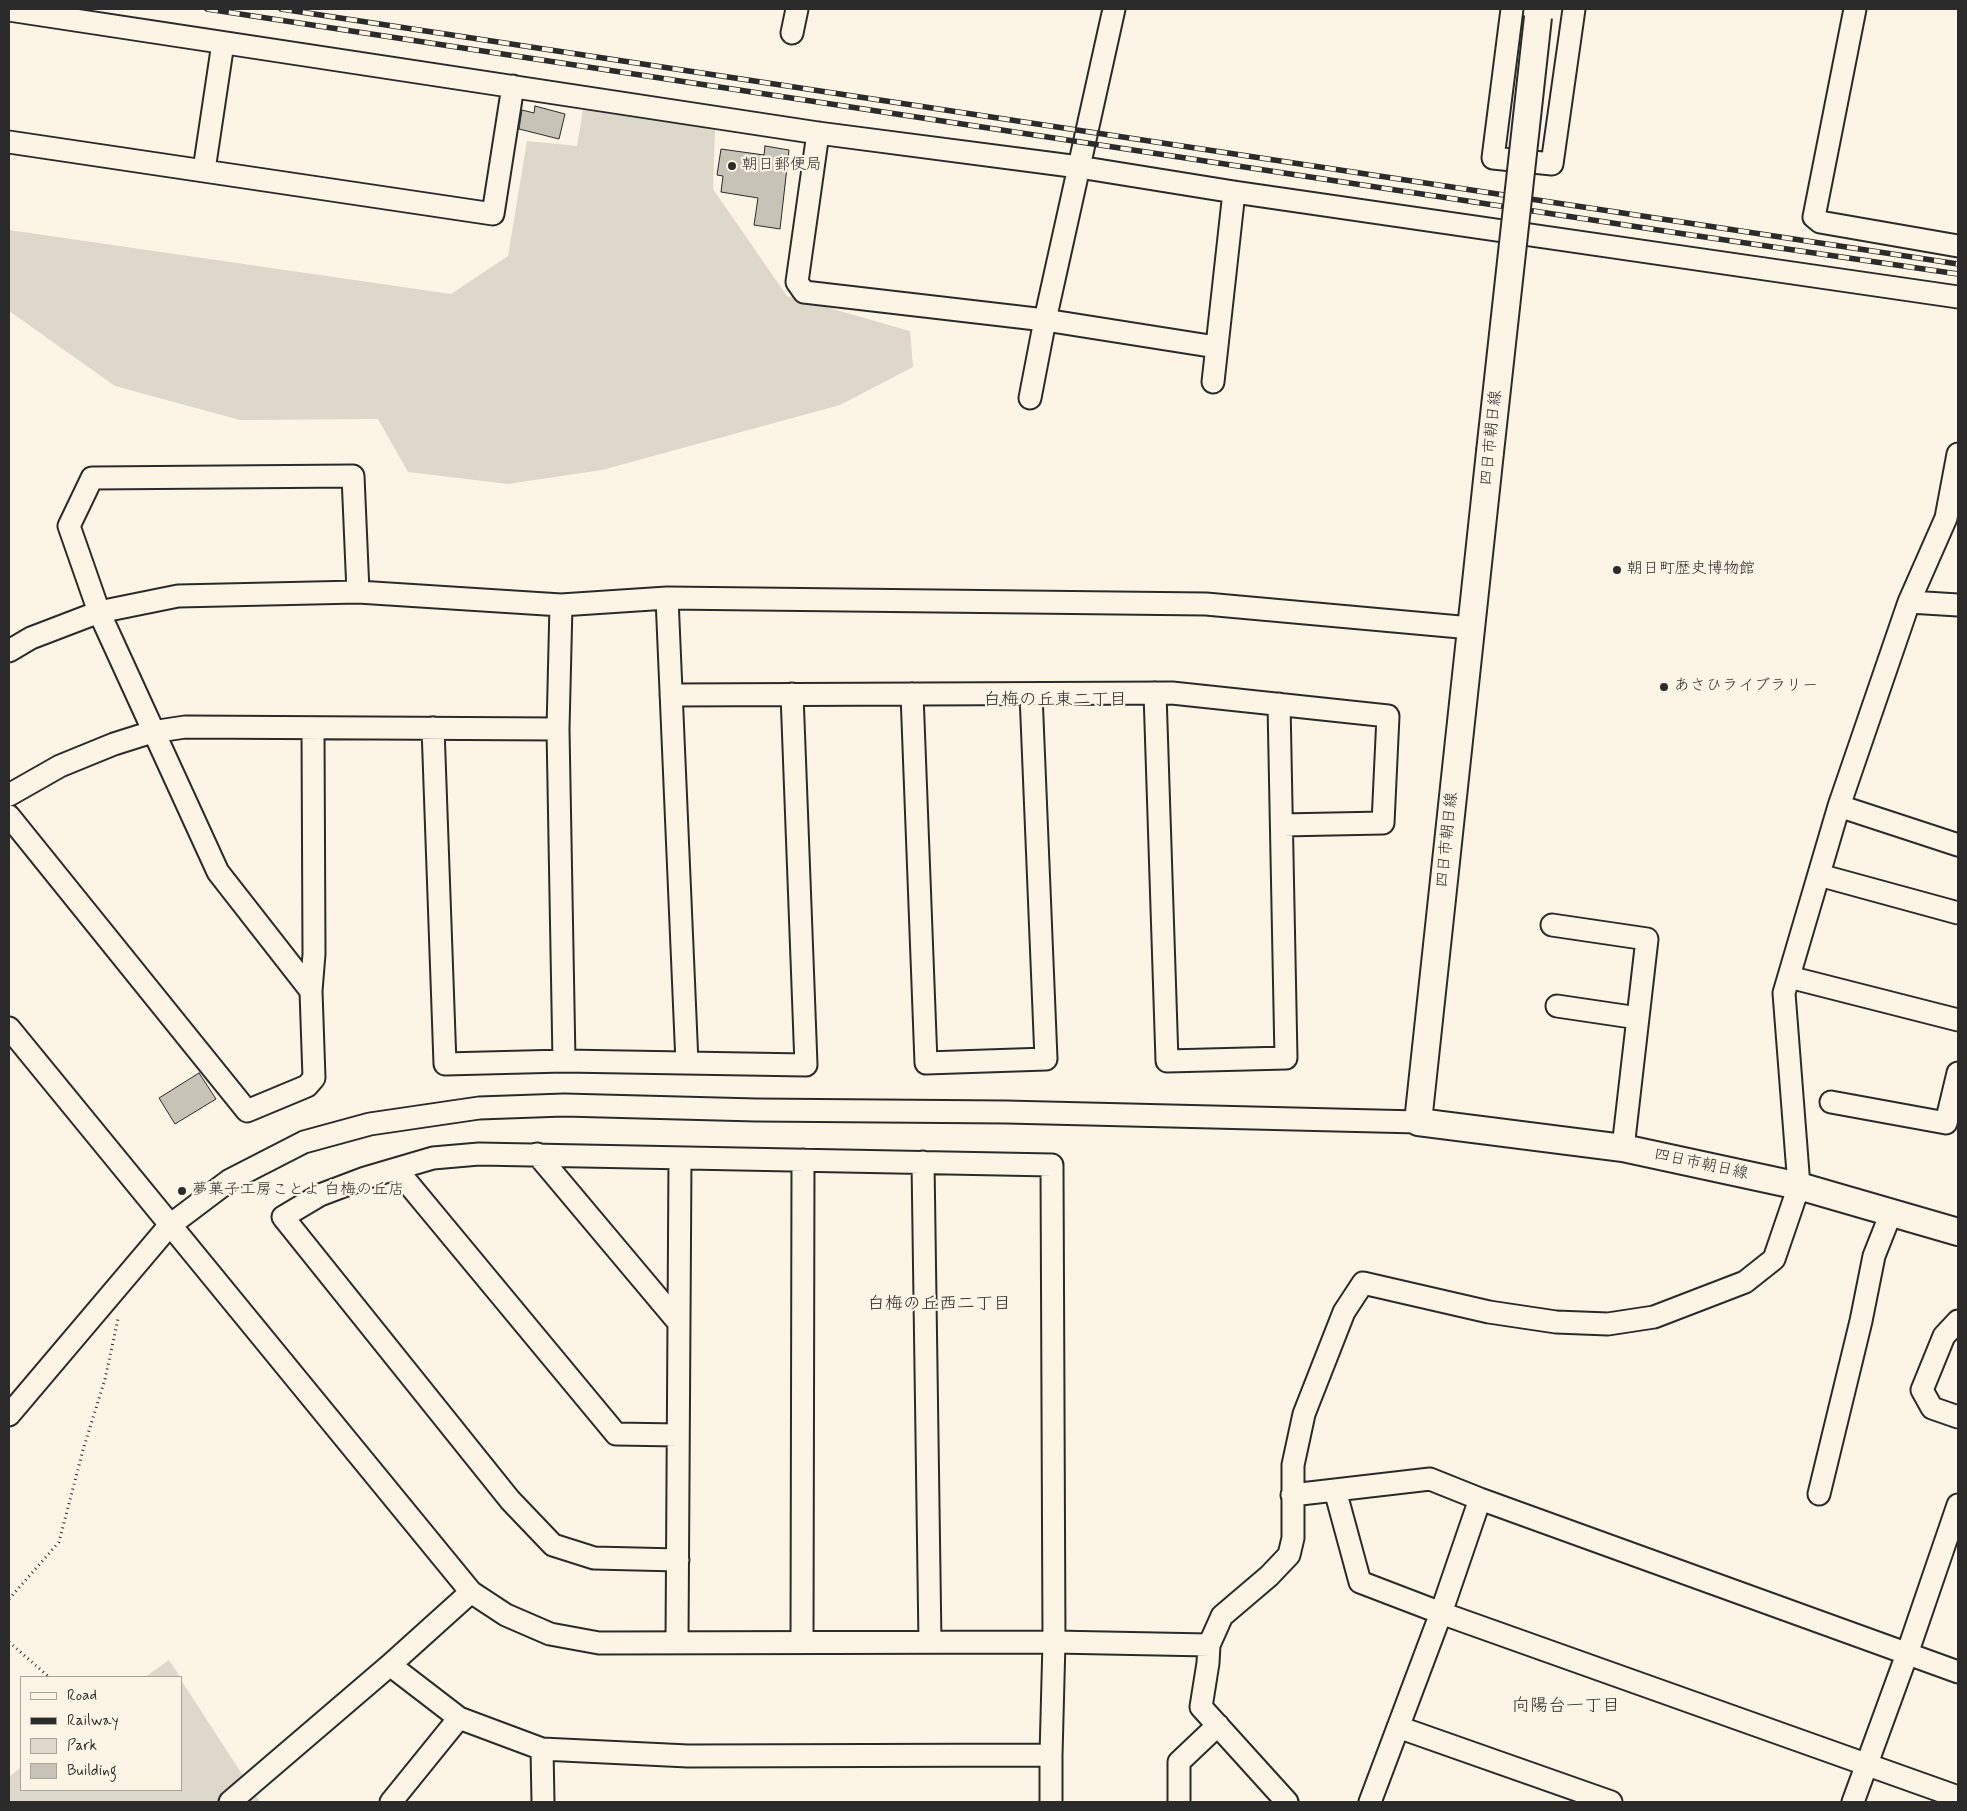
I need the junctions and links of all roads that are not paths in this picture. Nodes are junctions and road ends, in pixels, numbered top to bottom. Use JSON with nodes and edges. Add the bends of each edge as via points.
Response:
{"nodes":[{"id":1,"x":797,"y":9,"type":"edge"},
{"id":2,"x":1114,"y":9,"type":"edge"},
{"id":3,"x":1512,"y":9,"type":"edge"},
{"id":4,"x":1574,"y":9,"type":"edge"},
{"id":5,"x":1855,"y":9,"type":"edge"},
{"id":6,"x":9,"y":10,"type":"edge"},
{"id":7,"x":1538,"y":13,"type":"edge"},
{"id":8,"x":792,"y":34,"type":"dead end"},
{"id":9,"x":223,"y":43,"type":"junction"},
{"id":10,"x":513,"y":86,"type":"junction"},
{"id":11,"x":818,"y":133,"type":"junction"},
{"id":12,"x":9,"y":142,"type":"edge"},
{"id":13,"x":1079,"y":167,"type":"junction"},
{"id":14,"x":204,"y":170,"type":"junction"},
{"id":15,"x":1234,"y":192,"type":"junction"},
{"id":16,"x":1958,"y":246,"type":"edge"},
{"id":17,"x":1958,"y":297,"type":"edge"},
{"id":18,"x":1045,"y":320,"type":"junction"},
{"id":19,"x":1216,"y":347,"type":"junction"},
{"id":20,"x":1213,"y":382,"type":"dead end"},
{"id":21,"x":1030,"y":398,"type":"dead end"},
{"id":22,"x":1958,"y":454,"type":"edge"},
{"id":23,"x":358,"y":592,"type":"junction"},
{"id":24,"x":667,"y":598,"type":"junction"},
{"id":25,"x":1909,"y":602,"type":"junction"},
{"id":26,"x":561,"y":605,"type":"junction"},
{"id":27,"x":1958,"y":605,"type":"edge"},
{"id":28,"x":99,"y":612,"type":"junction"},
{"id":29,"x":1471,"y":628,"type":"junction"},
{"id":30,"x":9,"y":650,"type":"edge"},
{"id":31,"x":1155,"y":693,"type":"junction"},
{"id":32,"x":792,"y":694,"type":"junction"},
{"id":33,"x":912,"y":694,"type":"junction"},
{"id":34,"x":1031,"y":694,"type":"junction"},
{"id":35,"x":671,"y":696,"type":"junction"},
{"id":36,"x":1279,"y":704,"type":"junction"},
{"id":37,"x":433,"y":728,"type":"junction"},
{"id":38,"x":314,"y":729,"type":"junction"},
{"id":39,"x":558,"y":730,"type":"junction"},
{"id":40,"x":152,"y":732,"type":"junction"},
{"id":41,"x":9,"y":794,"type":"edge"},
{"id":42,"x":1839,"y":806,"type":"junction"},
{"id":43,"x":9,"y":816,"type":"edge"},
{"id":44,"x":1282,"y":825,"type":"junction"},
{"id":45,"x":1958,"y":845,"type":"edge"},
{"id":46,"x":1819,"y":875,"type":"junction"},
{"id":47,"x":1958,"y":913,"type":"edge"},
{"id":48,"x":1552,"y":925,"type":"dead end"},
{"id":49,"x":1789,"y":977,"type":"junction"},
{"id":50,"x":310,"y":991,"type":"junction"},
{"id":51,"x":1557,"y":1006,"type":"dead end"},
{"id":52,"x":1638,"y":1018,"type":"junction"},
{"id":53,"x":1958,"y":1020,"type":"edge"},
{"id":54,"x":9,"y":1028,"type":"edge"},
{"id":55,"x":564,"y":1061,"type":"junction"},
{"id":56,"x":687,"y":1063,"type":"junction"},
{"id":57,"x":1958,"y":1073,"type":"edge"},
{"id":58,"x":1831,"y":1102,"type":"dead end"},
{"id":59,"x":1418,"y":1122,"type":"junction"},
{"id":60,"x":1623,"y":1148,"type":"junction"},
{"id":61,"x":537,"y":1154,"type":"junction"},
{"id":62,"x":680,"y":1158,"type":"junction"},
{"id":63,"x":803,"y":1160,"type":"junction"},
{"id":64,"x":923,"y":1162,"type":"junction"},
{"id":65,"x":397,"y":1170,"type":"junction"},
{"id":66,"x":1799,"y":1186,"type":"junction"},
{"id":67,"x":1891,"y":1213,"type":"junction"},
{"id":68,"x":169,"y":1226,"type":"junction"},
{"id":69,"x":1958,"y":1232,"type":"edge"},
{"id":70,"x":1958,"y":1321,"type":"edge"},
{"id":71,"x":679,"y":1323,"type":"junction"},
{"id":72,"x":9,"y":1415,"type":"edge"},
{"id":73,"x":1958,"y":1417,"type":"edge"},
{"id":74,"x":678,"y":1435,"type":"junction"},
{"id":75,"x":1335,"y":1490,"type":"junction"},
{"id":76,"x":1819,"y":1494,"type":"dead end"},
{"id":77,"x":1292,"y":1495,"type":"junction"},
{"id":78,"x":1480,"y":1499,"type":"junction"},
{"id":79,"x":1958,"y":1505,"type":"edge"},
{"id":80,"x":1951,"y":1548,"type":"edge"},
{"id":81,"x":678,"y":1560,"type":"junction"},
{"id":82,"x":471,"y":1592,"type":"junction"},
{"id":83,"x":1441,"y":1614,"type":"junction"},
{"id":84,"x":677,"y":1642,"type":"junction"},
{"id":85,"x":802,"y":1642,"type":"junction"},
{"id":86,"x":930,"y":1642,"type":"junction"},
{"id":87,"x":1054,"y":1642,"type":"junction"},
{"id":88,"x":1208,"y":1645,"type":"junction"},
{"id":89,"x":1907,"y":1654,"type":"junction"},
{"id":90,"x":390,"y":1665,"type":"junction"},
{"id":91,"x":1958,"y":1672,"type":"edge"},
{"id":92,"x":459,"y":1718,"type":"junction"},
{"id":93,"x":1218,"y":1725,"type":"junction"},
{"id":94,"x":1398,"y":1727,"type":"junction"},
{"id":95,"x":542,"y":1749,"type":"junction"},
{"id":96,"x":1050,"y":1755,"type":"junction"},
{"id":97,"x":1867,"y":1764,"type":"junction"},
{"id":98,"x":1958,"y":1797,"type":"edge"},
{"id":99,"x":230,"y":1802,"type":"edge"},
{"id":100,"x":391,"y":1802,"type":"edge"},
{"id":101,"x":542,"y":1802,"type":"edge"},
{"id":102,"x":1051,"y":1802,"type":"edge"},
{"id":103,"x":1179,"y":1802,"type":"edge"},
{"id":104,"x":1288,"y":1802,"type":"edge"},
{"id":105,"x":1370,"y":1802,"type":"edge"},
{"id":106,"x":1611,"y":1802,"type":"edge"},
{"id":107,"x":1853,"y":1802,"type":"edge"}],
"edges":[{"from":1,"to":8,"type":"street"},
{"from":2,"to":13,"type":"street"},
{"from":3,"to":4,"type":"street","via":[[1492,158],[1552,164]]},
{"from":5,"to":16,"type":"street","via":[[1814,217],[1820,222]]},
{"from":6,"to":9,"type":"street"},
{"from":7,"to":29,"type":"main road","name":"四日市朝日線","bridge":true},
{"from":9,"to":10,"type":"street"},
{"from":9,"to":14,"type":"street"},
{"from":10,"to":11,"type":"street"},
{"from":10,"to":14,"type":"street","via":[[493,214]]},
{"from":11,"to":13,"type":"street"},
{"from":11,"to":18,"type":"street","via":[[797,282],[804,292]]},
{"from":12,"to":14,"type":"street"},
{"from":13,"to":15,"type":"street"},
{"from":13,"to":18,"type":"street"},
{"from":15,"to":17,"type":"street"},
{"from":15,"to":19,"type":"street"},
{"from":18,"to":19,"type":"street"},
{"from":18,"to":21,"type":"street"},
{"from":19,"to":20,"type":"street"},
{"from":22,"to":25,"type":"street","via":[[1946,518]]},
{"from":23,"to":26,"type":"street"},
{"from":23,"to":28,"type":"street","via":[[178,596]]},
{"from":23,"to":28,"type":"street","via":[[353,476],[92,478],[69,526]]},
{"from":24,"to":26,"type":"street"},
{"from":24,"to":29,"type":"street","via":[[1206,604]]},
{"from":24,"to":35,"type":"street"},
{"from":25,"to":27,"type":"street"},
{"from":25,"to":42,"type":"street"},
{"from":26,"to":39,"type":"street"},
{"from":28,"to":30,"type":"street"},
{"from":28,"to":40,"type":"street"},
{"from":29,"to":59,"type":"main road","name":"四日市朝日線"},
{"from":31,"to":34,"type":"street"},
{"from":31,"to":36,"type":"street"},
{"from":31,"to":44,"type":"street","via":[[1167,1061],[1286,1058]]},
{"from":32,"to":33,"type":"street"},
{"from":32,"to":35,"type":"street"},
{"from":32,"to":56,"type":"street","via":[[806,1065]]},
{"from":33,"to":34,"type":"street"},
{"from":33,"to":34,"type":"street","via":[[926,1062],[1046,1059]]},
{"from":35,"to":56,"type":"street"},
{"from":36,"to":44,"type":"street"},
{"from":36,"to":44,"type":"street","via":[[1388,716],[1382,823]]},
{"from":37,"to":38,"type":"street"},
{"from":37,"to":39,"type":"street"},
{"from":37,"to":55,"type":"street","via":[[445,1064]]},
{"from":38,"to":40,"type":"street","via":[[185,727]]},
{"from":38,"to":50,"type":"street","via":[[314,954]]},
{"from":39,"to":55,"type":"street"},
{"from":40,"to":41,"type":"street","via":[[60,766]]},
{"from":40,"to":50,"type":"street","via":[[218,872]]},
{"from":42,"to":45,"type":"street"},
{"from":42,"to":46,"type":"street"},
{"from":43,"to":50,"type":"street","via":[[247,1111],[307,1086],[314,1078]]},
{"from":46,"to":47,"type":"street"},
{"from":46,"to":49,"type":"street"},
{"from":48,"to":52,"type":"street","via":[[1647,938]]},
{"from":49,"to":53,"type":"street"},
{"from":49,"to":66,"type":"street","via":[[1784,993]]},
{"from":51,"to":52,"type":"street"},
{"from":52,"to":60,"type":"street"},
{"from":54,"to":68,"type":"street"},
{"from":55,"to":56,"type":"street"},
{"from":57,"to":58,"type":"street","via":[[1946,1123]]},
{"from":59,"to":60,"type":"main road","name":"四日市朝日線"},
{"from":59,"to":68,"type":"street","via":[[564,1105],[479,1108],[370,1124],[304,1142],[230,1180]]},
{"from":60,"to":66,"type":"main road","name":"四日市朝日線"},
{"from":61,"to":62,"type":"street"},
{"from":61,"to":65,"type":"street","via":[[433,1158]]},
{"from":61,"to":71,"type":"street"},
{"from":62,"to":63,"type":"street"},
{"from":62,"to":71,"type":"street"},
{"from":63,"to":64,"type":"street"},
{"from":63,"to":85,"type":"street"},
{"from":64,"to":86,"type":"street"},
{"from":64,"to":87,"type":"street","via":[[1052,1165]]},
{"from":65,"to":74,"type":"street","via":[[616,1434]]},
{"from":65,"to":81,"type":"street","via":[[320,1195],[283,1217],[510,1500],[553,1545],[594,1558]]},
{"from":66,"to":67,"type":"main road","name":"四日市朝日線"},
{"from":66,"to":77,"type":"street","via":[[1774,1259],[1745,1282],[1654,1317],[1608,1324],[1556,1322],[1489,1312],[1364,1283],[1344,1312],[1304,1414],[1293,1464]]},
{"from":67,"to":69,"type":"main road","name":"四日市朝日線"},
{"from":67,"to":76,"type":"street","via":[[1874,1256]]},
{"from":68,"to":72,"type":"street"},
{"from":68,"to":82,"type":"street"},
{"from":70,"to":73,"type":"street","via":[[1944,1336],[1922,1390],[1932,1408]]},
{"from":71,"to":74,"type":"street"},
{"from":74,"to":81,"type":"street"},
{"from":75,"to":77,"type":"street"},
{"from":75,"to":78,"type":"street","via":[[1430,1479]]},
{"from":75,"to":83,"type":"street","via":[[1360,1582]]},
{"from":77,"to":88,"type":"street","via":[[1293,1538],[1289,1554],[1269,1576],[1222,1616]]},
{"from":78,"to":83,"type":"street"},
{"from":78,"to":89,"type":"street"},
{"from":79,"to":80,"type":"street"},
{"from":80,"to":89,"type":"street"},
{"from":81,"to":84,"type":"street"},
{"from":82,"to":84,"type":"street","via":[[506,1616],[550,1634],[599,1643]]},
{"from":82,"to":90,"type":"street"},
{"from":83,"to":94,"type":"street"},
{"from":83,"to":97,"type":"street"},
{"from":84,"to":85,"type":"street"},
{"from":85,"to":86,"type":"street"},
{"from":86,"to":87,"type":"street"},
{"from":87,"to":88,"type":"street"},
{"from":87,"to":96,"type":"street"},
{"from":88,"to":93,"type":"street","via":[[1201,1706]]},
{"from":89,"to":91,"type":"street"},
{"from":89,"to":97,"type":"street"},
{"from":90,"to":92,"type":"street"},
{"from":90,"to":99,"type":"street"},
{"from":92,"to":95,"type":"street"},
{"from":92,"to":100,"type":"street"},
{"from":93,"to":103,"type":"street","via":[[1179,1762]]},
{"from":93,"to":104,"type":"street"},
{"from":94,"to":105,"type":"street"},
{"from":94,"to":106,"type":"street"},
{"from":95,"to":96,"type":"street","via":[[688,1756]]},
{"from":95,"to":101,"type":"street"},
{"from":96,"to":102,"type":"street"},
{"from":97,"to":98,"type":"street"},
{"from":97,"to":107,"type":"street"}]}
